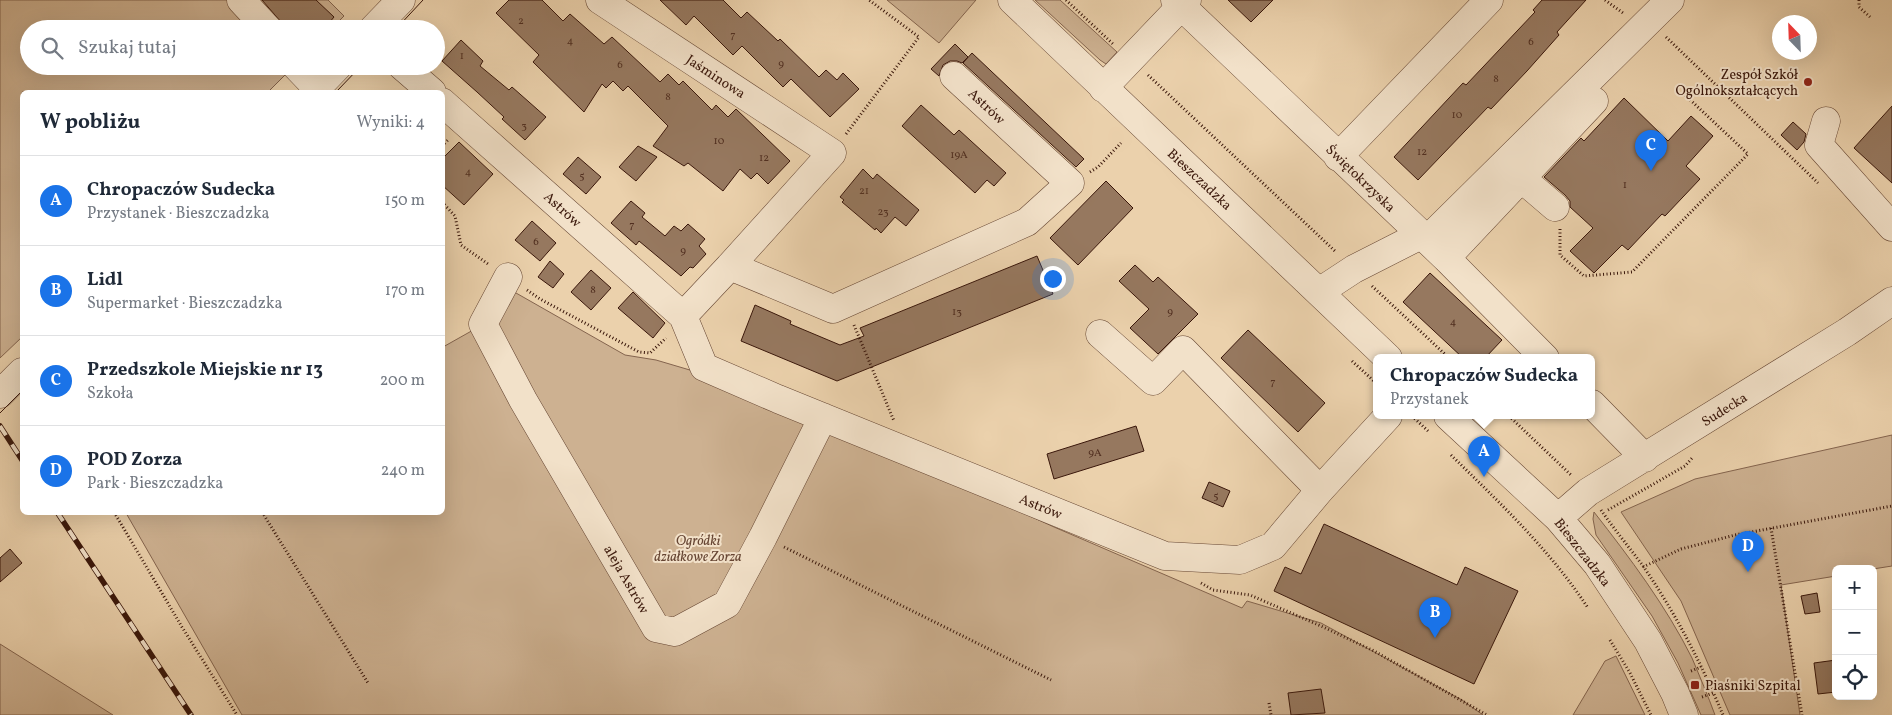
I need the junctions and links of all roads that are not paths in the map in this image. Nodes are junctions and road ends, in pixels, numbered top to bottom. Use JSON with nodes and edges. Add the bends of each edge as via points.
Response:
{"nodes":[{"id":1,"x":241,"y":0,"type":"edge"},
{"id":2,"x":401,"y":0,"type":"edge"},
{"id":3,"x":600,"y":0,"type":"edge"},
{"id":4,"x":1012,"y":0,"type":"edge"},
{"id":5,"x":1490,"y":0,"type":"edge"},
{"id":6,"x":1670,"y":0,"type":"edge"},
{"id":7,"x":1181,"y":2,"type":"edge"},
{"id":8,"x":260,"y":20,"type":"edge"},
{"id":9,"x":382,"y":20,"type":"edge"},
{"id":10,"x":303,"y":75,"type":"edge"},
{"id":11,"x":329,"y":75,"type":"edge"},
{"id":12,"x":412,"y":75,"type":"edge"},
{"id":13,"x":954,"y":76,"type":"dead end"},
{"id":14,"x":1103,"y":88,"type":"junction"},
{"id":15,"x":315,"y":90,"type":"edge"},
{"id":16,"x":430,"y":90,"type":"edge"},
{"id":17,"x":1603,"y":91,"type":"dead end"},
{"id":18,"x":445,"y":105,"type":"edge"},
{"id":19,"x":1826,"y":120,"type":"dead end"},
{"id":20,"x":1338,"y":157,"type":"junction"},
{"id":21,"x":1521,"y":178,"type":"junction"},
{"id":22,"x":1555,"y":207,"type":"road end"},
{"id":23,"x":1892,"y":227,"type":"edge"},
{"id":24,"x":1431,"y":245,"type":"junction"},
{"id":25,"x":730,"y":266,"type":"junction"},
{"id":26,"x":508,"y":278,"type":"road end"},
{"id":27,"x":1319,"y":292,"type":"junction"},
{"id":28,"x":1892,"y":301,"type":"edge"},
{"id":29,"x":683,"y":316,"type":"junction"},
{"id":30,"x":1100,"y":334,"type":"dead end"},
{"id":31,"x":1384,"y":354,"type":"edge"},
{"id":32,"x":1542,"y":354,"type":"edge"},
{"id":33,"x":1595,"y":407,"type":"edge"},
{"id":34,"x":823,"y":417,"type":"junction"},
{"id":35,"x":1385,"y":419,"type":"edge"},
{"id":36,"x":1439,"y":425,"type":"edge"},
{"id":37,"x":1645,"y":458,"type":"junction"},
{"id":38,"x":1320,"y":490,"type":"junction"},
{"id":39,"x":1558,"y":518,"type":"junction"},
{"id":40,"x":1691,"y":707,"type":"edge"}],
"edges":[{"from":1,"to":8,"type":"street"},
{"from":2,"to":9,"type":"street"},
{"from":3,"to":25,"type":"street","name":"Jaśminowa","via":[[832,153]]},
{"from":4,"to":14,"type":"street","name":"Bieszczadzka"},
{"from":5,"to":20,"type":"street"},
{"from":6,"to":24,"type":"street"},
{"from":7,"to":14,"type":"street"},
{"from":7,"to":20,"type":"street","name":"Świętokrzyska"},
{"from":10,"to":15,"type":"street"},
{"from":11,"to":15,"type":"street"},
{"from":12,"to":16,"type":"street"},
{"from":13,"to":25,"type":"street","name":"Astrów","via":[[1070,183],[1027,222],[833,309]]},
{"from":14,"to":27,"type":"street","name":"Bieszczadzka"},
{"from":17,"to":21,"type":"street"},
{"from":18,"to":29,"type":"street","name":"Astrów"},
{"from":19,"to":23,"type":"street","via":[[1819,145]]},
{"from":20,"to":24,"type":"street","name":"Świętokrzyska"},
{"from":21,"to":22,"type":"street"},
{"from":21,"to":24,"type":"street","via":[[1463,242]]},
{"from":24,"to":27,"type":"street","via":[[1354,269]]},
{"from":24,"to":32,"type":"street","name":"Świętokrzyska"},
{"from":25,"to":29,"type":"street"},
{"from":26,"to":34,"type":"street","name":"aleja Astrów","via":[[483,324],[523,400],[656,628],[676,632],[727,604]]},
{"from":27,"to":31,"type":"street","name":"Bieszczadzka"},
{"from":28,"to":37,"type":"street","name":"Sudecka"},
{"from":29,"to":34,"type":"street","name":"Astrów","via":[[704,367]]},
{"from":30,"to":38,"type":"street","via":[[1152,381],[1183,350]]},
{"from":33,"to":37,"type":"street"},
{"from":34,"to":38,"type":"street","name":"Astrów","via":[[1165,556],[1240,560],[1272,546]]},
{"from":35,"to":38,"type":"street","name":"Astrów"},
{"from":36,"to":39,"type":"street","name":"Bieszczadzka"},
{"from":37,"to":39,"type":"street","name":"Sudecka","via":[[1588,492]]},
{"from":39,"to":40,"type":"street","name":"Bieszczadzka","via":[[1597,564],[1648,641],[1676,693]]}]}
